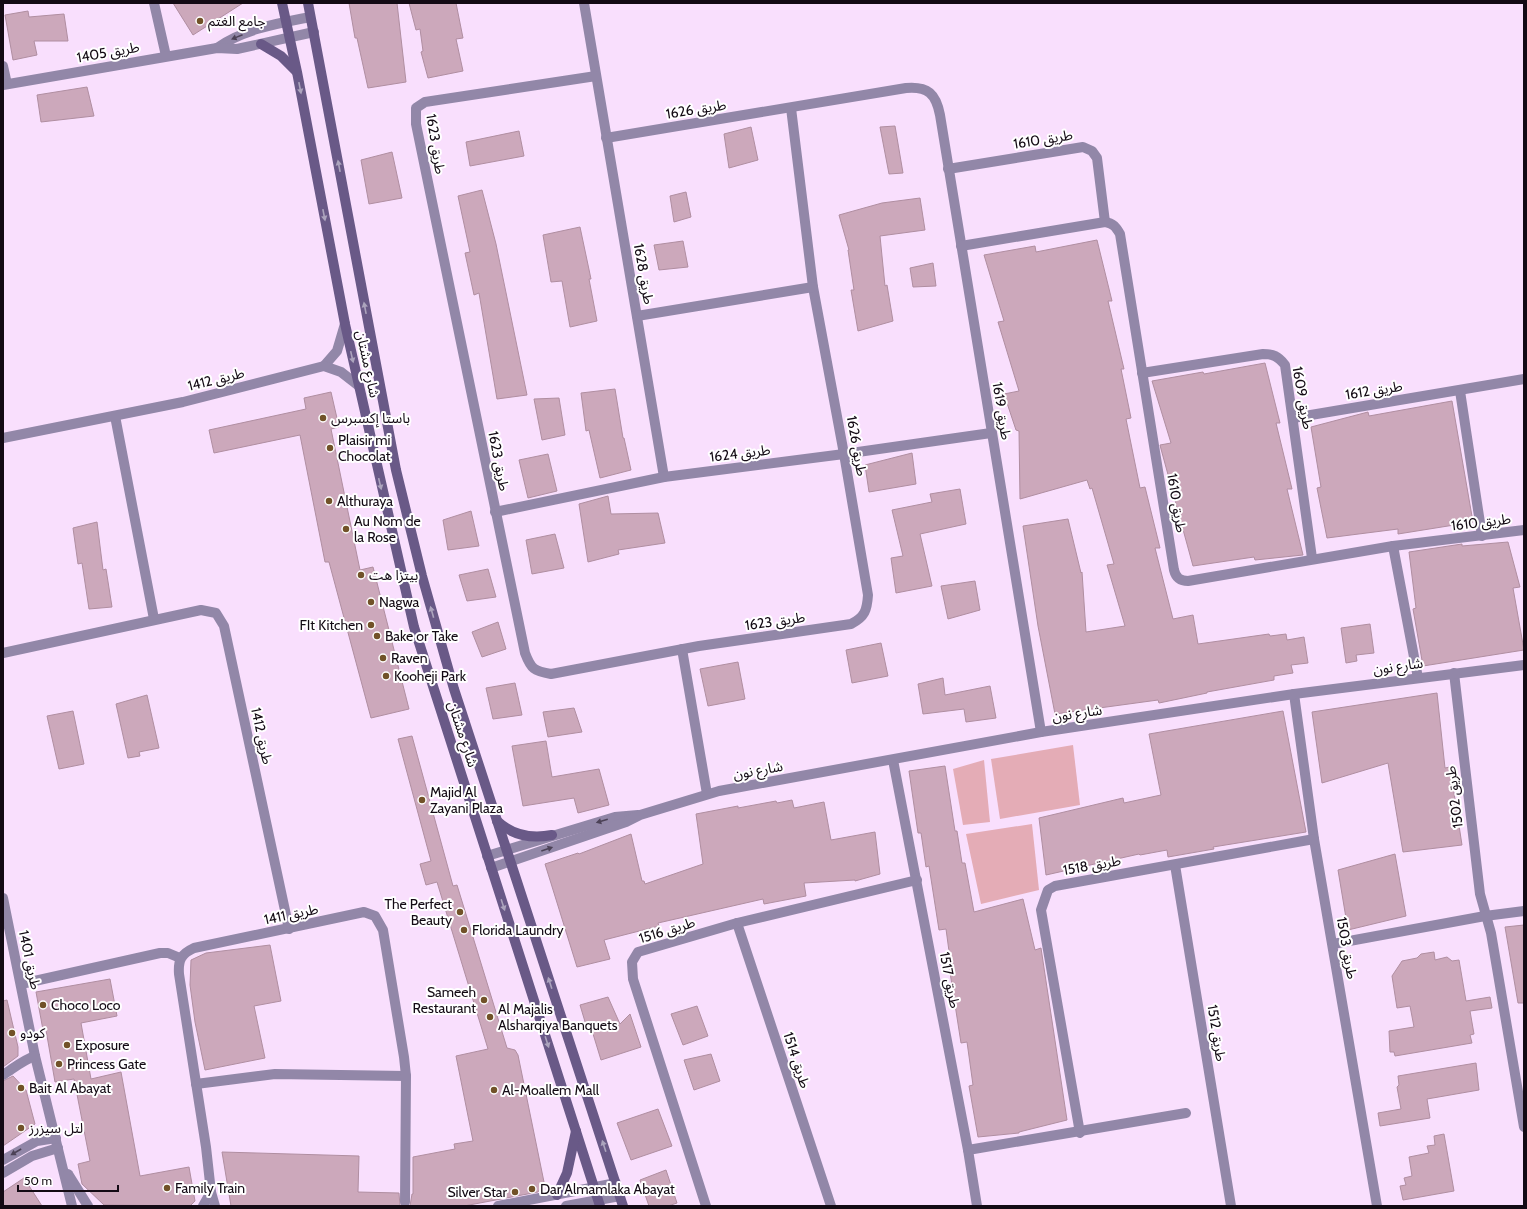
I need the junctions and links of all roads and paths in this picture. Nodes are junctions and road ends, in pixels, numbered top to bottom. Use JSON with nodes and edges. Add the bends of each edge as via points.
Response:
{"nodes":[{"id":1,"x":154,"y":3,"type":"edge"},
{"id":2,"x":282,"y":3,"type":"edge"},
{"id":3,"x":308,"y":3,"type":"edge"},
{"id":4,"x":584,"y":3,"type":"edge"},
{"id":5,"x":310,"y":17,"type":"junction"},
{"id":6,"x":286,"y":22,"type":"junction"},
{"id":7,"x":314,"y":32,"type":"junction"},
{"id":8,"x":289,"y":38,"type":"junction"},
{"id":9,"x":261,"y":44,"type":"junction"},
{"id":10,"x":217,"y":48,"type":"junction"},
{"id":11,"x":166,"y":56,"type":"junction"},
{"id":12,"x":3,"y":66,"type":"edge"},
{"id":13,"x":297,"y":72,"type":"junction"},
{"id":14,"x":596,"y":76,"type":"junction"},
{"id":15,"x":5,"y":85,"type":"edge"},
{"id":16,"x":933,"y":96,"type":"joint"},
{"id":17,"x":791,"y":108,"type":"junction"},
{"id":18,"x":606,"y":138,"type":"junction"},
{"id":19,"x":948,"y":169,"type":"junction"},
{"id":20,"x":1105,"y":222,"type":"junction"},
{"id":21,"x":961,"y":246,"type":"junction"},
{"id":22,"x":813,"y":287,"type":"junction"},
{"id":23,"x":637,"y":316,"type":"junction"},
{"id":24,"x":345,"y":324,"type":"junction"},
{"id":25,"x":324,"y":366,"type":"junction"},
{"id":26,"x":1142,"y":372,"type":"junction"},
{"id":27,"x":1524,"y":379,"type":"edge"},
{"id":28,"x":359,"y":386,"type":"junction"},
{"id":29,"x":1460,"y":391,"type":"junction"},
{"id":30,"x":115,"y":416,"type":"junction"},
{"id":31,"x":1293,"y":418,"type":"junction"},
{"id":32,"x":991,"y":433,"type":"junction"},
{"id":33,"x":3,"y":438,"type":"edge"},
{"id":34,"x":844,"y":454,"type":"junction"},
{"id":35,"x":664,"y":477,"type":"junction"},
{"id":36,"x":495,"y":512,"type":"junction"},
{"id":37,"x":1524,"y":530,"type":"edge"},
{"id":38,"x":1482,"y":536,"type":"junction"},
{"id":39,"x":1393,"y":546,"type":"junction"},
{"id":40,"x":1312,"y":558,"type":"junction"},
{"id":41,"x":867,"y":610,"type":"joint"},
{"id":42,"x":154,"y":618,"type":"junction"},
{"id":43,"x":682,"y":649,"type":"junction"},
{"id":44,"x":3,"y":653,"type":"edge"},
{"id":45,"x":1524,"y":665,"type":"edge"},
{"id":46,"x":1454,"y":673,"type":"junction"},
{"id":47,"x":1418,"y":678,"type":"junction"},
{"id":48,"x":1294,"y":694,"type":"junction"},
{"id":49,"x":1041,"y":732,"type":"junction"},
{"id":50,"x":893,"y":760,"type":"junction"},
{"id":51,"x":707,"y":794,"type":"junction"},
{"id":52,"x":640,"y":815,"type":"junction"},
{"id":53,"x":497,"y":820,"type":"junction"},
{"id":54,"x":552,"y":835,"type":"junction"},
{"id":55,"x":1314,"y":839,"type":"junction"},
{"id":56,"x":506,"y":850,"type":"junction"},
{"id":57,"x":487,"y":856,"type":"junction"},
{"id":58,"x":510,"y":862,"type":"junction"},
{"id":59,"x":1175,"y":865,"type":"junction"},
{"id":60,"x":491,"y":868,"type":"junction"},
{"id":61,"x":917,"y":880,"type":"junction"},
{"id":62,"x":3,"y":898,"type":"edge"},
{"id":63,"x":1524,"y":911,"type":"edge"},
{"id":64,"x":1485,"y":916,"type":"junction"},
{"id":65,"x":737,"y":923,"type":"junction"},
{"id":66,"x":289,"y":929,"type":"junction"},
{"id":67,"x":1333,"y":944,"type":"junction"},
{"id":68,"x":180,"y":958,"type":"junction"},
{"id":69,"x":21,"y":984,"type":"junction"},
{"id":70,"x":36,"y":1060,"type":"junction"},
{"id":71,"x":1520,"y":1074,"type":"edge"},
{"id":72,"x":3,"y":1075,"type":"edge"},
{"id":73,"x":406,"y":1076,"type":"junction"},
{"id":74,"x":196,"y":1084,"type":"junction"},
{"id":75,"x":1186,"y":1114,"type":"dead end"},
{"id":76,"x":1524,"y":1127,"type":"edge"},
{"id":77,"x":576,"y":1131,"type":"junction"},
{"id":78,"x":1080,"y":1132,"type":"junction"},
{"id":79,"x":56,"y":1138,"type":"junction"},
{"id":80,"x":58,"y":1148,"type":"junction"},
{"id":81,"x":968,"y":1150,"type":"junction"},
{"id":82,"x":3,"y":1160,"type":"edge"},
{"id":83,"x":63,"y":1167,"type":"junction"},
{"id":84,"x":3,"y":1173,"type":"edge"},
{"id":85,"x":616,"y":1183,"type":"junction"},
{"id":86,"x":594,"y":1188,"type":"junction"},
{"id":87,"x":211,"y":1192,"type":"junction"},
{"id":88,"x":557,"y":1195,"type":"junction"},
{"id":89,"x":622,"y":1201,"type":"edge"},
{"id":90,"x":599,"y":1203,"type":"edge"},
{"id":91,"x":404,"y":1205,"type":"edge"},
{"id":92,"x":72,"y":1206,"type":"edge"},
{"id":93,"x":88,"y":1206,"type":"edge"},
{"id":94,"x":204,"y":1206,"type":"edge"},
{"id":95,"x":216,"y":1206,"type":"edge"},
{"id":96,"x":498,"y":1206,"type":"edge"},
{"id":97,"x":566,"y":1206,"type":"edge"},
{"id":98,"x":706,"y":1206,"type":"edge"},
{"id":99,"x":831,"y":1206,"type":"edge"},
{"id":100,"x":977,"y":1206,"type":"edge"},
{"id":101,"x":1231,"y":1206,"type":"edge"},
{"id":102,"x":1376,"y":1206,"type":"edge"}],
"edges":[{"from":1,"to":11,"type":"street"},
{"from":2,"to":6,"type":"street","name":"شارع مشتان"},
{"from":3,"to":5,"type":"street","name":"شارع مشتان"},
{"from":4,"to":14,"type":"street","name":"طريق 1628"},
{"from":5,"to":6,"type":"street","name":"طريق 1405"},
{"from":5,"to":7,"type":"street","name":"شارع مشتان"},
{"from":6,"to":8,"type":"street","name":"شارع مشتان"},
{"from":6,"to":10,"type":"street","name":"طريق 1405","one_way":true,"via":[[235,37]]},
{"from":7,"to":8,"type":"street","name":"طريق 1405"},
{"from":53,"to":7,"type":"street","name":"شارع مشتان","one_way":true,"via":[[452,682],[396,470]]},
{"from":8,"to":9,"type":"street","name":"طريق 1405"},
{"from":8,"to":13,"type":"street","name":"شارع مشتان"},
{"from":9,"to":10,"type":"street","name":"طريق 1405","via":[[237,49]]},
{"from":9,"to":13,"type":"street","via":[[281,56]]},
{"from":10,"to":11,"type":"street","name":"طريق 1405"},
{"from":11,"to":15,"type":"street","name":"طريق 1405"},
{"from":12,"to":15,"type":"street"},
{"from":13,"to":24,"type":"street","name":"شارع مشتان","one_way":true},
{"from":14,"to":18,"type":"street","name":"طريق 1628"},
{"from":14,"to":36,"type":"street","name":"طريق 1623","via":[[425,102],[416,108],[418,132]]},
{"from":16,"to":17,"type":"street","name":"طريق 1626","via":[[926,90],[916,87]]},
{"from":16,"to":19,"type":"street","name":"طريق 1619","via":[[938,106]]},
{"from":17,"to":18,"type":"street","name":"طريق 1626"},
{"from":17,"to":22,"type":"street","name":"طريق 1626"},
{"from":18,"to":23,"type":"street","name":"طريق 1628"},
{"from":19,"to":20,"type":"street","name":"طريق 1610","via":[[1083,147],[1092,151],[1097,158]]},
{"from":19,"to":21,"type":"street","name":"طريق 1619"},
{"from":20,"to":21,"type":"street"},
{"from":20,"to":26,"type":"street","name":"طريق 1610","via":[[1110,222],[1120,234]]},
{"from":21,"to":32,"type":"street","name":"طريق 1619"},
{"from":22,"to":23,"type":"street"},
{"from":22,"to":34,"type":"street","name":"طريق 1626"},
{"from":23,"to":35,"type":"street","name":"طريق 1628"},
{"from":24,"to":25,"type":"street","via":[[337,351]]},
{"from":24,"to":28,"type":"street","name":"شارع مشتان","one_way":true},
{"from":25,"to":28,"type":"street","via":[[341,372]]},
{"from":25,"to":30,"type":"street","name":"طريق 1412"},
{"from":26,"to":31,"type":"street","name":"طريق 1609","via":[[1271,354],[1279,357],[1284,365]]},
{"from":26,"to":40,"type":"street","name":"طريق 1610","via":[[1176,577],[1181,581],[1188,581]]},
{"from":27,"to":29,"type":"street","name":"طريق 1612"},
{"from":28,"to":57,"type":"street","name":"شارع مشتان","one_way":true,"via":[[414,627]]},
{"from":29,"to":31,"type":"street","name":"طريق 1612"},
{"from":29,"to":38,"type":"street"},
{"from":30,"to":33,"type":"street","name":"طريق 1412"},
{"from":30,"to":42,"type":"street"},
{"from":31,"to":40,"type":"street","name":"طريق 1609"},
{"from":32,"to":34,"type":"street","name":"طريق 1624"},
{"from":32,"to":49,"type":"street","name":"طريق 1619"},
{"from":34,"to":35,"type":"street","name":"طريق 1624"},
{"from":34,"to":41,"type":"street","name":"طريق 1626","via":[[868,596]]},
{"from":35,"to":36,"type":"street","name":"طريق 1624"},
{"from":36,"to":43,"type":"street","name":"طريق 1623","via":[[525,653],[530,665],[538,672],[551,674]]},
{"from":37,"to":38,"type":"street","name":"طريق 1610"},
{"from":38,"to":39,"type":"street","name":"طريق 1610"},
{"from":39,"to":40,"type":"street","name":"طريق 1610"},
{"from":39,"to":47,"type":"street"},
{"from":41,"to":43,"type":"street","name":"طريق 1623","via":[[861,619],[851,624]]},
{"from":42,"to":44,"type":"street","name":"طريق 1412"},
{"from":42,"to":66,"type":"street","name":"طريق 1412","via":[[201,610],[216,613],[224,626]]},
{"from":43,"to":51,"type":"street"},
{"from":45,"to":46,"type":"street","name":"شارع نون"},
{"from":46,"to":47,"type":"street","name":"شارع نون"},
{"from":46,"to":64,"type":"street","name":"طريق 1502","via":[[1480,894]]},
{"from":47,"to":48,"type":"street","name":"شارع نون"},
{"from":48,"to":49,"type":"street","name":"شارع نون"},
{"from":48,"to":55,"type":"street","name":"طريق 1503"},
{"from":49,"to":50,"type":"street","name":"شارع نون"},
{"from":50,"to":51,"type":"street","name":"شارع نون"},
{"from":50,"to":61,"type":"street","name":"طريق 1517"},
{"from":51,"to":52,"type":"street","name":"شارع نون"},
{"from":52,"to":54,"type":"street","name":"شارع نون","one_way":true,"via":[[623,815]]},
{"from":58,"to":52,"type":"street","name":"شارع نون","one_way":true},
{"from":53,"to":54,"type":"street","via":[[509,830],[524,836],[538,838]]},
{"from":53,"to":56,"type":"street","name":"شارع مشتان"},
{"from":54,"to":56,"type":"street","name":"شارع نون"},
{"from":55,"to":59,"type":"street","name":"طريق 1518"},
{"from":55,"to":67,"type":"street","name":"طريق 1503"},
{"from":56,"to":57,"type":"street","name":"شارع نون"},
{"from":56,"to":58,"type":"street","name":"شارع مشتان"},
{"from":57,"to":60,"type":"street","name":"شارع مشتان"},
{"from":58,"to":60,"type":"street","name":"شارع نون"},
{"from":85,"to":58,"type":"street","name":"شارع مشتان","one_way":true},
{"from":59,"to":78,"type":"street","name":"طريق 1518","via":[[1055,886],[1048,890],[1042,904]]},
{"from":59,"to":101,"type":"street","name":"طريق 1512"},
{"from":60,"to":77,"type":"street","name":"شارع مشتان","one_way":true},
{"from":61,"to":65,"type":"street","name":"طريق 1516"},
{"from":61,"to":81,"type":"street","name":"طريق 1517"},
{"from":62,"to":69,"type":"street","name":"طريق 1401"},
{"from":63,"to":64,"type":"street"},
{"from":64,"to":67,"type":"street"},
{"from":64,"to":71,"type":"street","name":"طريق 1502","via":[[1491,933]]},
{"from":65,"to":98,"type":"street","name":"طريق 1516","via":[[638,952],[632,962],[633,979]]},
{"from":65,"to":99,"type":"street","name":"طريق 1514"},
{"from":66,"to":68,"type":"street","name":"طريق 1411","via":[[194,948]]},
{"from":66,"to":73,"type":"street","name":"طريق 1411","via":[[364,912],[375,916],[383,930]]},
{"from":67,"to":102,"type":"street","name":"طريق 1503"},
{"from":68,"to":69,"type":"street","via":[[160,953]]},
{"from":68,"to":74,"type":"street","via":[[179,974]]},
{"from":69,"to":70,"type":"street","name":"طريق 1401"},
{"from":70,"to":72,"type":"street","via":[[22,1061]]},
{"from":70,"to":79,"type":"street","name":"طريق 1401"},
{"from":71,"to":76,"type":"street","name":"طريق 1502"},
{"from":73,"to":74,"type":"street","via":[[275,1074]]},
{"from":73,"to":91,"type":"street","name":"طريق 1411"},
{"from":74,"to":87,"type":"street"},
{"from":75,"to":78,"type":"street"},
{"from":77,"to":86,"type":"street","name":"شارع مشتان"},
{"from":77,"to":88,"type":"street","via":[[567,1173]]},
{"from":78,"to":81,"type":"street"},
{"from":79,"to":80,"type":"street","name":"طريق 1401"},
{"from":79,"to":82,"type":"street","one_way":true,"via":[[37,1142]]},
{"from":80,"to":83,"type":"street","name":"طريق 1401"},
{"from":80,"to":84,"type":"street","via":[[32,1156]]},
{"from":81,"to":100,"type":"street","name":"طريق 1517"},
{"from":83,"to":92,"type":"street","name":"طريق 1401"},
{"from":83,"to":93,"type":"street","name":"طريق 1401"},
{"from":85,"to":86,"type":"street"},
{"from":85,"to":89,"type":"street","name":"شارع مشتان"},
{"from":86,"to":88,"type":"street"},
{"from":86,"to":90,"type":"street","name":"شارع مشتان"},
{"from":87,"to":94,"type":"street"},
{"from":87,"to":95,"type":"street"},
{"from":88,"to":96,"type":"street"},
{"from":89,"to":90,"type":"street"},
{"from":90,"to":97,"type":"street"}]}
